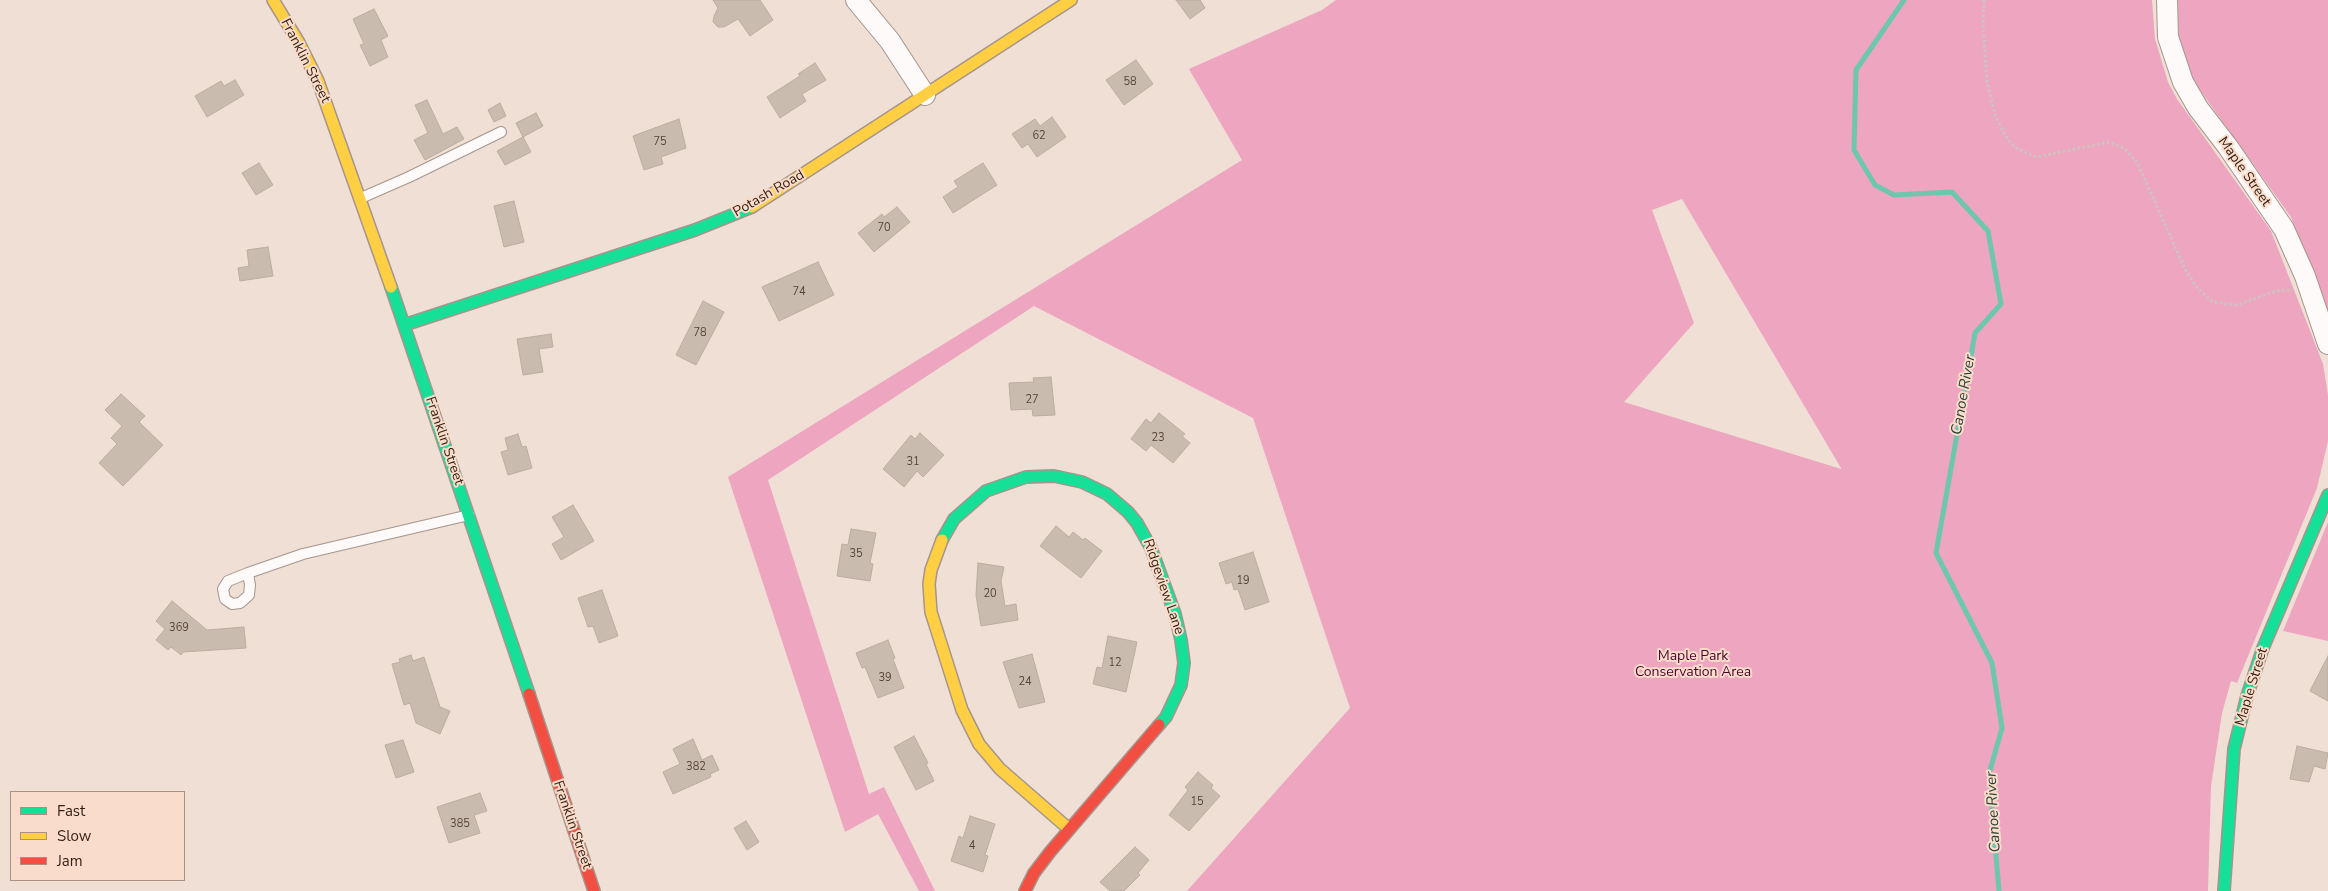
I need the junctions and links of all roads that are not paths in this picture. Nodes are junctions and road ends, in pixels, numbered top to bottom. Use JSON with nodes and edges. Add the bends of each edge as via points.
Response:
{"nodes":[{"id":1,"x":273,"y":0,"type":"edge"},
{"id":2,"x":856,"y":0,"type":"edge"},
{"id":3,"x":1071,"y":0,"type":"edge"},
{"id":4,"x":2167,"y":0,"type":"edge"},
{"id":5,"x":925,"y":95,"type":"junction"},
{"id":6,"x":500,"y":132,"type":"dead end"},
{"id":7,"x":361,"y":198,"type":"junction"},
{"id":8,"x":404,"y":325,"type":"junction"},
{"id":9,"x":2328,"y":344,"type":"edge"},
{"id":10,"x":2328,"y":495,"type":"edge"},
{"id":11,"x":470,"y":515,"type":"junction"},
{"id":12,"x":248,"y":573,"type":"dead end"},
{"id":13,"x":1069,"y":829,"type":"junction"},
{"id":14,"x":594,"y":891,"type":"edge"},
{"id":15,"x":1025,"y":891,"type":"edge"},
{"id":16,"x":2224,"y":891,"type":"edge"}],
"edges":[{"from":1,"to":7,"type":"street","name":"Franklin Street","via":[[318,80]]},
{"from":2,"to":5,"type":"street","via":[[890,41]]},
{"from":3,"to":5,"type":"street","name":"Potash Road"},
{"from":4,"to":9,"type":"street","name":"Maple Street","via":[[2168,37],[2183,82],[2284,230],[2305,276]]},
{"from":5,"to":8,"type":"street","name":"Potash Road","via":[[765,199],[731,216]]},
{"from":6,"to":7,"type":"lane"},
{"from":7,"to":8,"type":"street","name":"Franklin Street"},
{"from":8,"to":11,"type":"street","name":"Franklin Street"},
{"from":10,"to":16,"type":"street","name":"Maple Street","via":[[2262,648],[2247,696],[2234,749]]},
{"from":11,"to":12,"type":"lane","via":[[303,554]]},
{"from":11,"to":14,"type":"street","name":"Franklin Street"},
{"from":13,"to":13,"type":"street","name":"Ridgeview Lane","via":[[1166,717],[1181,684],[1184,663],[1175,614],[1151,548],[1128,512],[1107,494],[1082,482],[1054,476],[1026,477],[986,491],[954,519],[940,543],[931,570],[931,612],[962,710],[976,739],[1000,769]]},
{"from":13,"to":15,"type":"street","name":"Ridgeview Lane","via":[[1034,873]]}]}
